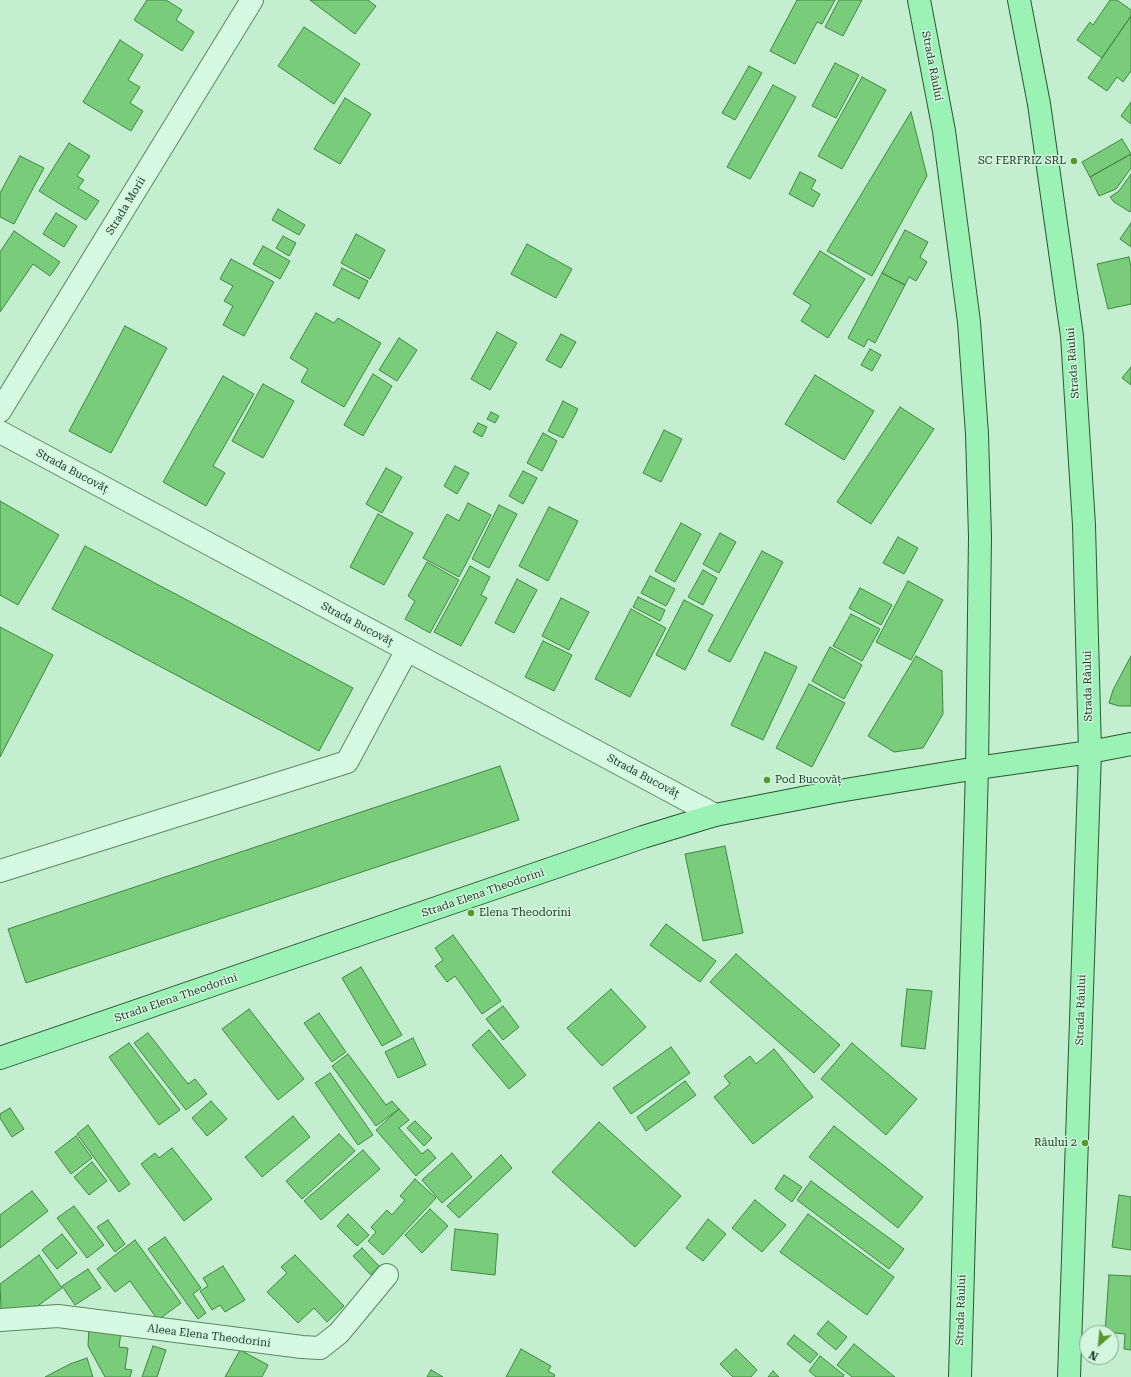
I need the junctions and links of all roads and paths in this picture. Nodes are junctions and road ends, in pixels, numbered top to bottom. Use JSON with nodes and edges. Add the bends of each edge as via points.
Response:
{"nodes":[{"id":1,"x":252,"y":0,"type":"edge"},
{"id":2,"x":919,"y":0,"type":"edge"},
{"id":3,"x":1019,"y":0,"type":"edge"},
{"id":4,"x":0,"y":411,"type":"edge"},
{"id":5,"x":0,"y":432,"type":"edge"},
{"id":6,"x":407,"y":650,"type":"junction"},
{"id":7,"x":1131,"y":744,"type":"edge"},
{"id":8,"x":1090,"y":752,"type":"junction"},
{"id":9,"x":977,"y":768,"type":"junction"},
{"id":10,"x":715,"y":815,"type":"junction"},
{"id":11,"x":0,"y":871,"type":"edge"},
{"id":12,"x":0,"y":1058,"type":"edge"},
{"id":13,"x":387,"y":1275,"type":"dead end"},
{"id":14,"x":0,"y":1320,"type":"edge"},
{"id":15,"x":960,"y":1377,"type":"edge"},
{"id":16,"x":1069,"y":1377,"type":"edge"}],
"edges":[{"from":1,"to":4,"type":"street","name":"Strada Morii"},
{"from":2,"to":9,"type":"main road","name":"Strada Râului","via":[[944,130],[969,322],[977,434],[980,537]]},
{"from":3,"to":8,"type":"main road","name":"Strada Râului","via":[[1039,104],[1072,336],[1084,525]]},
{"from":5,"to":6,"type":"street","name":"Strada Bucovăț"},
{"from":6,"to":10,"type":"street","name":"Strada Bucovăț"},
{"from":6,"to":11,"type":"street","via":[[347,762]]},
{"from":7,"to":8,"type":"main road"},
{"from":8,"to":9,"type":"main road","name":"Strada Elena Theodorini"},
{"from":8,"to":16,"type":"main road","name":"Strada Râului"},
{"from":9,"to":10,"type":"main road","name":"Strada Elena Theodorini"},
{"from":9,"to":15,"type":"main road","name":"Strada Râului"},
{"from":10,"to":12,"type":"main road","name":"Strada Elena Theodorini","via":[[643,837]]},
{"from":13,"to":14,"type":"street","name":"Aleea Elena Theodorini","via":[[339,1333],[320,1348],[58,1316]]}]}
